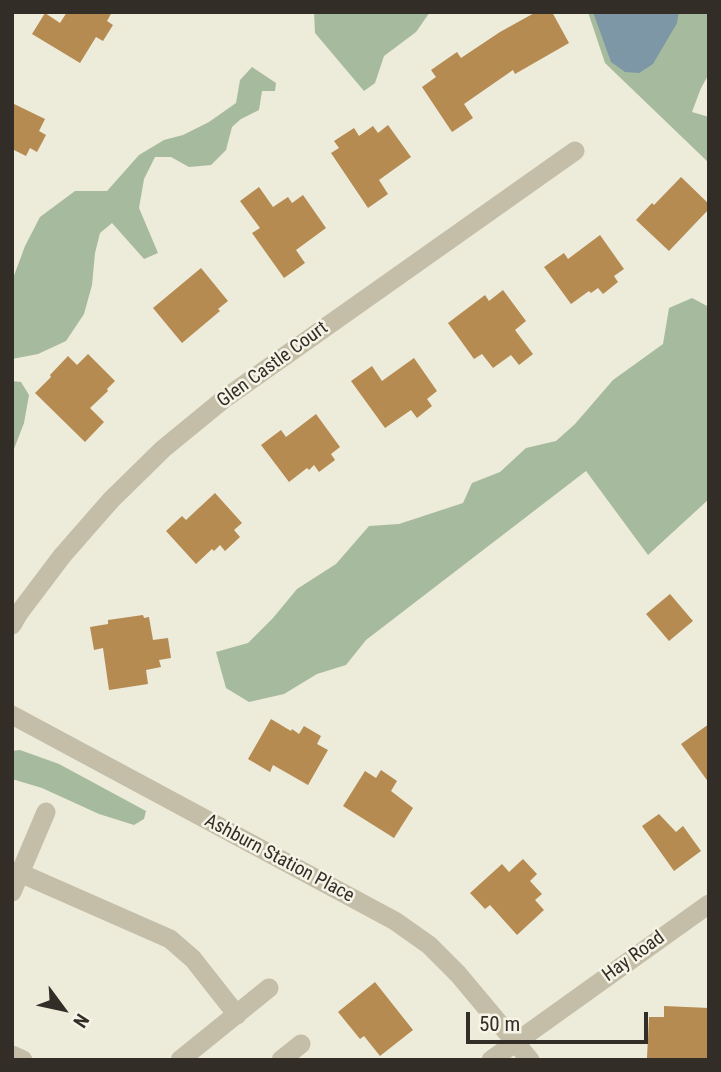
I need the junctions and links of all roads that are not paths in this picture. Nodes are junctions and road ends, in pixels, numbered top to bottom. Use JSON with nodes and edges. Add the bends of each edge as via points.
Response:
{"nodes":[{"id":1,"x":575,"y":151,"type":"dead end"},
{"id":2,"x":12,"y":625,"type":"edge"},
{"id":3,"x":12,"y":715,"type":"edge"},
{"id":4,"x":46,"y":813,"type":"dead end"},
{"id":5,"x":20,"y":873,"type":"junction"},
{"id":6,"x":12,"y":892,"type":"edge"},
{"id":7,"x":709,"y":904,"type":"edge"},
{"id":8,"x":268,"y":988,"type":"dead end"},
{"id":9,"x":237,"y":1014,"type":"junction"},
{"id":10,"x":515,"y":1042,"type":"junction"},
{"id":11,"x":301,"y":1044,"type":"dead end"},
{"id":12,"x":12,"y":1055,"type":"edge"},
{"id":13,"x":23,"y":1060,"type":"edge"},
{"id":14,"x":180,"y":1060,"type":"edge"},
{"id":15,"x":281,"y":1060,"type":"edge"},
{"id":16,"x":491,"y":1060,"type":"edge"},
{"id":17,"x":530,"y":1060,"type":"edge"}],
"edges":[{"from":1,"to":2,"type":"street","name":"Glen Castle Court","via":[[224,399],[163,449],[62,555]]},
{"from":3,"to":10,"type":"street","name":"Ashburn Station Place","via":[[395,921],[429,945],[458,974]]},
{"from":4,"to":5,"type":"street"},
{"from":5,"to":6,"type":"street"},
{"from":5,"to":9,"type":"street","via":[[170,939],[193,959]]},
{"from":7,"to":10,"type":"street","name":"Hay Road"},
{"from":8,"to":9,"type":"street"},
{"from":9,"to":14,"type":"street"},
{"from":10,"to":16,"type":"street","name":"Hay Road"},
{"from":10,"to":17,"type":"street","name":"Ashburn Station Place"},
{"from":11,"to":15,"type":"street"},
{"from":12,"to":13,"type":"street"}]}
